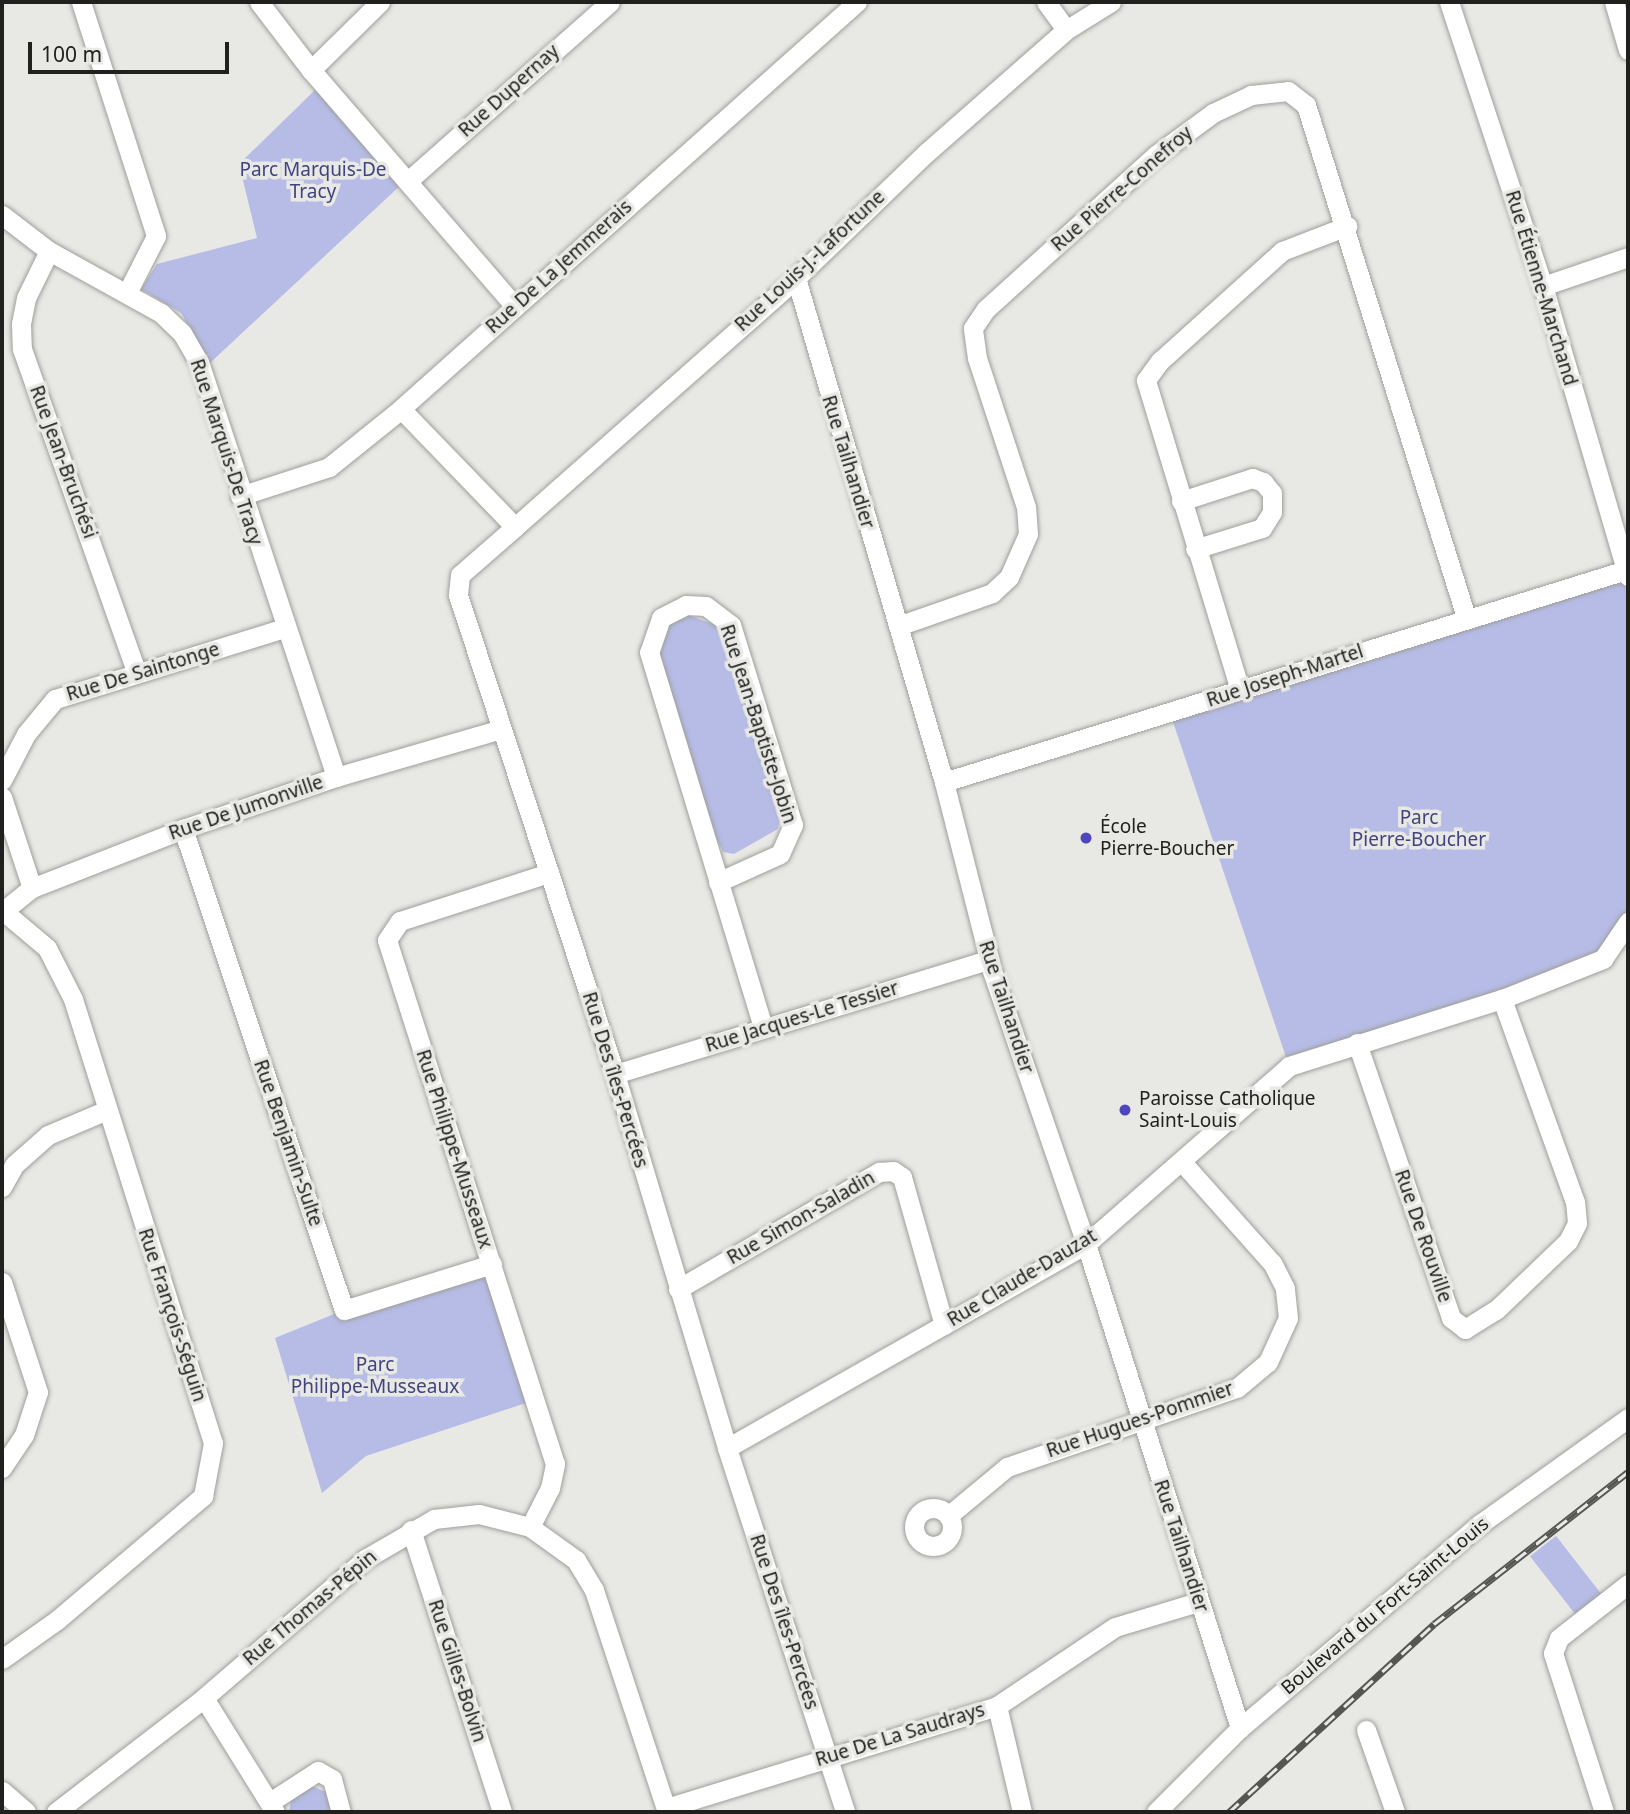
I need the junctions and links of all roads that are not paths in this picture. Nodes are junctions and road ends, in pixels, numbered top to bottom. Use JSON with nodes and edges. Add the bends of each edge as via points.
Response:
{"nodes":[{"id":1,"x":81,"y":2,"type":"edge"},
{"id":2,"x":259,"y":2,"type":"edge"},
{"id":3,"x":380,"y":2,"type":"edge"},
{"id":4,"x":610,"y":2,"type":"edge"},
{"id":5,"x":857,"y":2,"type":"edge"},
{"id":6,"x":1046,"y":2,"type":"edge"},
{"id":7,"x":1111,"y":2,"type":"edge"},
{"id":8,"x":1449,"y":2,"type":"edge"},
{"id":9,"x":1614,"y":2,"type":"edge"},
{"id":10,"x":1066,"y":30,"type":"junction"},
{"id":11,"x":1628,"y":50,"type":"edge"},
{"id":12,"x":311,"y":70,"type":"junction"},
{"id":13,"x":409,"y":180,"type":"junction"},
{"id":14,"x":2,"y":215,"type":"edge"},
{"id":15,"x":1347,"y":226,"type":"junction"},
{"id":16,"x":48,"y":251,"type":"junction"},
{"id":17,"x":1628,"y":257,"type":"edge"},
{"id":18,"x":796,"y":278,"type":"junction"},
{"id":19,"x":1543,"y":286,"type":"junction"},
{"id":20,"x":127,"y":293,"type":"junction"},
{"id":21,"x":515,"y":306,"type":"junction"},
{"id":22,"x":401,"y":409,"type":"junction"},
{"id":23,"x":240,"y":496,"type":"junction"},
{"id":24,"x":1181,"y":501,"type":"junction"},
{"id":25,"x":515,"y":527,"type":"junction"},
{"id":26,"x":1195,"y":549,"type":"junction"},
{"id":27,"x":1627,"y":573,"type":"edge"},
{"id":28,"x":1466,"y":617,"type":"junction"},
{"id":29,"x":898,"y":626,"type":"junction"},
{"id":30,"x":284,"y":628,"type":"junction"},
{"id":31,"x":137,"y":673,"type":"junction"},
{"id":32,"x":1240,"y":690,"type":"junction"},
{"id":33,"x":501,"y":729,"type":"junction"},
{"id":34,"x":336,"y":777,"type":"junction"},
{"id":35,"x":2,"y":780,"type":"edge"},
{"id":36,"x":944,"y":782,"type":"junction"},
{"id":37,"x":2,"y":797,"type":"edge"},
{"id":38,"x":183,"y":829,"type":"junction"},
{"id":39,"x":549,"y":873,"type":"junction"},
{"id":40,"x":718,"y":881,"type":"junction"},
{"id":41,"x":32,"y":888,"type":"junction"},
{"id":42,"x":2,"y":911,"type":"edge"},
{"id":43,"x":1628,"y":922,"type":"edge"},
{"id":44,"x":989,"y":960,"type":"junction"},
{"id":45,"x":1502,"y":999,"type":"junction"},
{"id":46,"x":763,"y":1028,"type":"junction"},
{"id":47,"x":1357,"y":1043,"type":"junction"},
{"id":48,"x":615,"y":1074,"type":"junction"},
{"id":49,"x":107,"y":1110,"type":"junction"},
{"id":50,"x":1182,"y":1162,"type":"junction"},
{"id":51,"x":2,"y":1186,"type":"edge"},
{"id":52,"x":1086,"y":1244,"type":"junction"},
{"id":53,"x":492,"y":1264,"type":"junction"},
{"id":54,"x":2,"y":1282,"type":"edge"},
{"id":55,"x":678,"y":1289,"type":"junction"},
{"id":56,"x":944,"y":1325,"type":"junction"},
{"id":57,"x":1628,"y":1418,"type":"edge"},
{"id":58,"x":1141,"y":1420,"type":"junction"},
{"id":59,"x":727,"y":1448,"type":"junction"},
{"id":60,"x":2,"y":1468,"type":"edge"},
{"id":61,"x":948,"y":1516,"type":"dead end"},
{"id":62,"x":530,"y":1527,"type":"junction"},
{"id":63,"x":411,"y":1530,"type":"junction"},
{"id":64,"x":1628,"y":1584,"type":"edge"},
{"id":65,"x":1198,"y":1602,"type":"junction"},
{"id":66,"x":2,"y":1659,"type":"edge"},
{"id":67,"x":204,"y":1698,"type":"junction"},
{"id":68,"x":997,"y":1706,"type":"junction"},
{"id":69,"x":1240,"y":1728,"type":"junction"},
{"id":70,"x":1366,"y":1730,"type":"dead end"},
{"id":71,"x":828,"y":1756,"type":"junction"},
{"id":72,"x":2,"y":1791,"type":"edge"},
{"id":73,"x":273,"y":1807,"type":"edge"},
{"id":74,"x":666,"y":1810,"type":"edge"},
{"id":75,"x":26,"y":1812,"type":"edge"},
{"id":76,"x":57,"y":1812,"type":"edge"},
{"id":77,"x":341,"y":1812,"type":"edge"},
{"id":78,"x":502,"y":1812,"type":"edge"},
{"id":79,"x":845,"y":1812,"type":"edge"},
{"id":80,"x":1022,"y":1812,"type":"edge"},
{"id":81,"x":1156,"y":1812,"type":"edge"},
{"id":82,"x":1395,"y":1812,"type":"edge"},
{"id":83,"x":1604,"y":1812,"type":"edge"}],
"edges":[{"from":1,"to":20,"type":"street","via":[[156,236]]},
{"from":2,"to":12,"type":"street"},
{"from":3,"to":12,"type":"street"},
{"from":4,"to":13,"type":"street","name":"Rue Dupernay"},
{"from":5,"to":21,"type":"street","name":"Rue De La Jemmerais"},
{"from":6,"to":10,"type":"street"},
{"from":7,"to":10,"type":"street","name":"Rue Louis-J.-Lafortune"},
{"from":8,"to":19,"type":"street","name":"Rue Étienne-Marchand"},
{"from":9,"to":11,"type":"street"},
{"from":10,"to":18,"type":"street","name":"Rue Louis-J.-Lafortune","via":[[926,153]]},
{"from":12,"to":13,"type":"street"},
{"from":13,"to":21,"type":"street"},
{"from":14,"to":16,"type":"street","name":"Rue Marquis-De Tracy"},
{"from":15,"to":24,"type":"street","via":[[1282,251],[1160,361],[1146,380]]},
{"from":15,"to":28,"type":"street","name":"Rue Pierre-Conefroy"},
{"from":15,"to":29,"type":"street","name":"Rue Pierre-Conefroy","via":[[1306,105],[1288,91],[1251,95],[1213,113],[1156,155],[986,309],[973,328],[977,358],[1026,507],[1028,534],[1015,567],[992,593]]},
{"from":16,"to":20,"type":"street","name":"Rue Marquis-De Tracy"},
{"from":16,"to":31,"type":"street","name":"Rue Jean-Bruchési","via":[[26,298],[20,324],[22,349]]},
{"from":17,"to":19,"type":"street"},
{"from":18,"to":25,"type":"street","name":"Rue Louis-J.-Lafortune"},
{"from":18,"to":29,"type":"street","name":"Rue Tailhandier"},
{"from":19,"to":27,"type":"street","name":"Rue Étienne-Marchand"},
{"from":20,"to":23,"type":"street","name":"Rue Marquis-De Tracy","via":[[160,313],[182,334],[199,362]]},
{"from":21,"to":22,"type":"street","name":"Rue De La Jemmerais"},
{"from":22,"to":23,"type":"street","name":"Rue De La Jemmerais","via":[[328,467]]},
{"from":22,"to":25,"type":"street"},
{"from":23,"to":30,"type":"street","name":"Rue Marquis-De Tracy"},
{"from":24,"to":26,"type":"street"},
{"from":24,"to":26,"type":"street","via":[[1252,478],[1263,482],[1272,494],[1272,512],[1262,528]]},
{"from":25,"to":33,"type":"street","name":"Rue Des îles-Percées","via":[[460,575],[458,595]]},
{"from":26,"to":32,"type":"street"},
{"from":27,"to":28,"type":"street","name":"Rue Joseph-Martel"},
{"from":28,"to":32,"type":"street","name":"Rue Joseph-Martel"},
{"from":29,"to":36,"type":"street","name":"Rue Tailhandier"},
{"from":30,"to":31,"type":"street","name":"Rue De Saintonge"},
{"from":30,"to":34,"type":"street","name":"Rue Marquis-De Tracy"},
{"from":31,"to":35,"type":"street","name":"Rue De Saintonge","via":[[55,699],[26,734]]},
{"from":32,"to":36,"type":"street","name":"Rue Joseph-Martel"},
{"from":33,"to":34,"type":"street","name":"Rue De Jumonville"},
{"from":33,"to":39,"type":"street","name":"Rue Des îles-Percées"},
{"from":34,"to":38,"type":"street","name":"Rue De Jumonville"},
{"from":36,"to":44,"type":"street","name":"Rue Tailhandier"},
{"from":37,"to":41,"type":"street"},
{"from":38,"to":41,"type":"street","name":"Rue De Jumonville"},
{"from":38,"to":53,"type":"street","name":"Rue Benjamin-Sulte","via":[[344,1310]]},
{"from":39,"to":48,"type":"street","name":"Rue Des îles-Percées"},
{"from":39,"to":53,"type":"street","name":"Rue Philippe-Musseaux","via":[[400,921],[387,940]]},
{"from":40,"to":40,"type":"street","name":"Rue Jean-Baptiste-Jobin","via":[[780,854],[793,825],[730,625],[706,606],[686,605],[661,618],[649,652]]},
{"from":40,"to":46,"type":"street","name":"Rue Jean-Baptiste-Jobin"},
{"from":41,"to":42,"type":"street","name":"Rue De Jumonville"},
{"from":42,"to":49,"type":"street","name":"Rue François-Séguin","via":[[33,933],[57,964],[73,999]]},
{"from":43,"to":45,"type":"street","name":"Rue Claude-Dauzat","via":[[1603,959]]},
{"from":44,"to":46,"type":"street","name":"Rue Jacques-Le Tessier"},
{"from":44,"to":52,"type":"street","name":"Rue Tailhandier"},
{"from":45,"to":47,"type":"street","name":"Rue Claude-Dauzat"},
{"from":45,"to":47,"type":"street","name":"Rue De Rouville","via":[[1575,1202],[1577,1223],[1568,1241],[1496,1310],[1465,1329],[1451,1318]]},
{"from":46,"to":48,"type":"street","name":"Rue Jacques-Le Tessier"},
{"from":47,"to":50,"type":"street","name":"Rue Claude-Dauzat","via":[[1289,1066]]},
{"from":48,"to":55,"type":"street","name":"Rue Des îles-Percées"},
{"from":49,"to":51,"type":"street","via":[[48,1135],[14,1165]]},
{"from":49,"to":66,"type":"street","name":"Rue François-Séguin","via":[[213,1443],[203,1496],[57,1620]]},
{"from":50,"to":52,"type":"street","name":"Rue Claude-Dauzat"},
{"from":50,"to":58,"type":"street","name":"Rue Hugues-Pommier","via":[[1272,1263],[1284,1288],[1287,1318],[1268,1362],[1237,1388]]},
{"from":52,"to":56,"type":"street","name":"Rue Claude-Dauzat"},
{"from":52,"to":58,"type":"street","name":"Rue Tailhandier"},
{"from":53,"to":62,"type":"street","name":"Rue Philippe-Musseaux","via":[[555,1464],[550,1488]]},
{"from":54,"to":60,"type":"street","via":[[38,1392],[24,1436]]},
{"from":55,"to":56,"type":"street","name":"Rue Simon-Saladin","via":[[879,1171],[893,1171],[902,1177]]},
{"from":55,"to":59,"type":"street","name":"Rue Des îles-Percées"},
{"from":56,"to":59,"type":"street","name":"Rue Claude-Dauzat"},
{"from":57,"to":69,"type":"street","name":"Boulevard du Fort-Saint-Louis","via":[[1480,1524]]},
{"from":58,"to":61,"type":"street","name":"Rue Hugues-Pommier","via":[[1007,1468]]},
{"from":58,"to":65,"type":"street","name":"Rue Tailhandier"},
{"from":59,"to":71,"type":"street","name":"Rue Des îles-Percées"},
{"from":62,"to":63,"type":"street","name":"Rue Thomas-Pépin","via":[[479,1514],[434,1519]]},
{"from":62,"to":74,"type":"street","name":"Rue Thomas-Pépin","via":[[576,1560],[594,1590]]},
{"from":63,"to":67,"type":"street","name":"Rue Thomas-Pépin","via":[[365,1559]]},
{"from":63,"to":78,"type":"street","name":"Rue Gilles-Bolvin"},
{"from":64,"to":83,"type":"street","via":[[1559,1638],[1553,1653]]},
{"from":65,"to":68,"type":"street","name":"Rue De La Saudrays","via":[[1115,1627]]},
{"from":65,"to":69,"type":"street","name":"Rue Tailhandier"},
{"from":67,"to":73,"type":"street"},
{"from":67,"to":76,"type":"street","name":"Rue Thomas-Pépin"},
{"from":68,"to":71,"type":"street","name":"Rue De La Saudrays"},
{"from":68,"to":80,"type":"street"},
{"from":69,"to":81,"type":"street","name":"Boulevard du Fort-Saint-Louis"},
{"from":70,"to":82,"type":"street"},
{"from":71,"to":74,"type":"street","name":"Rue De La Saudrays"},
{"from":71,"to":79,"type":"street","name":"Rue Des îles-Percées"},
{"from":72,"to":75,"type":"street"},
{"from":73,"to":77,"type":"street","via":[[318,1771],[332,1779]]}]}
